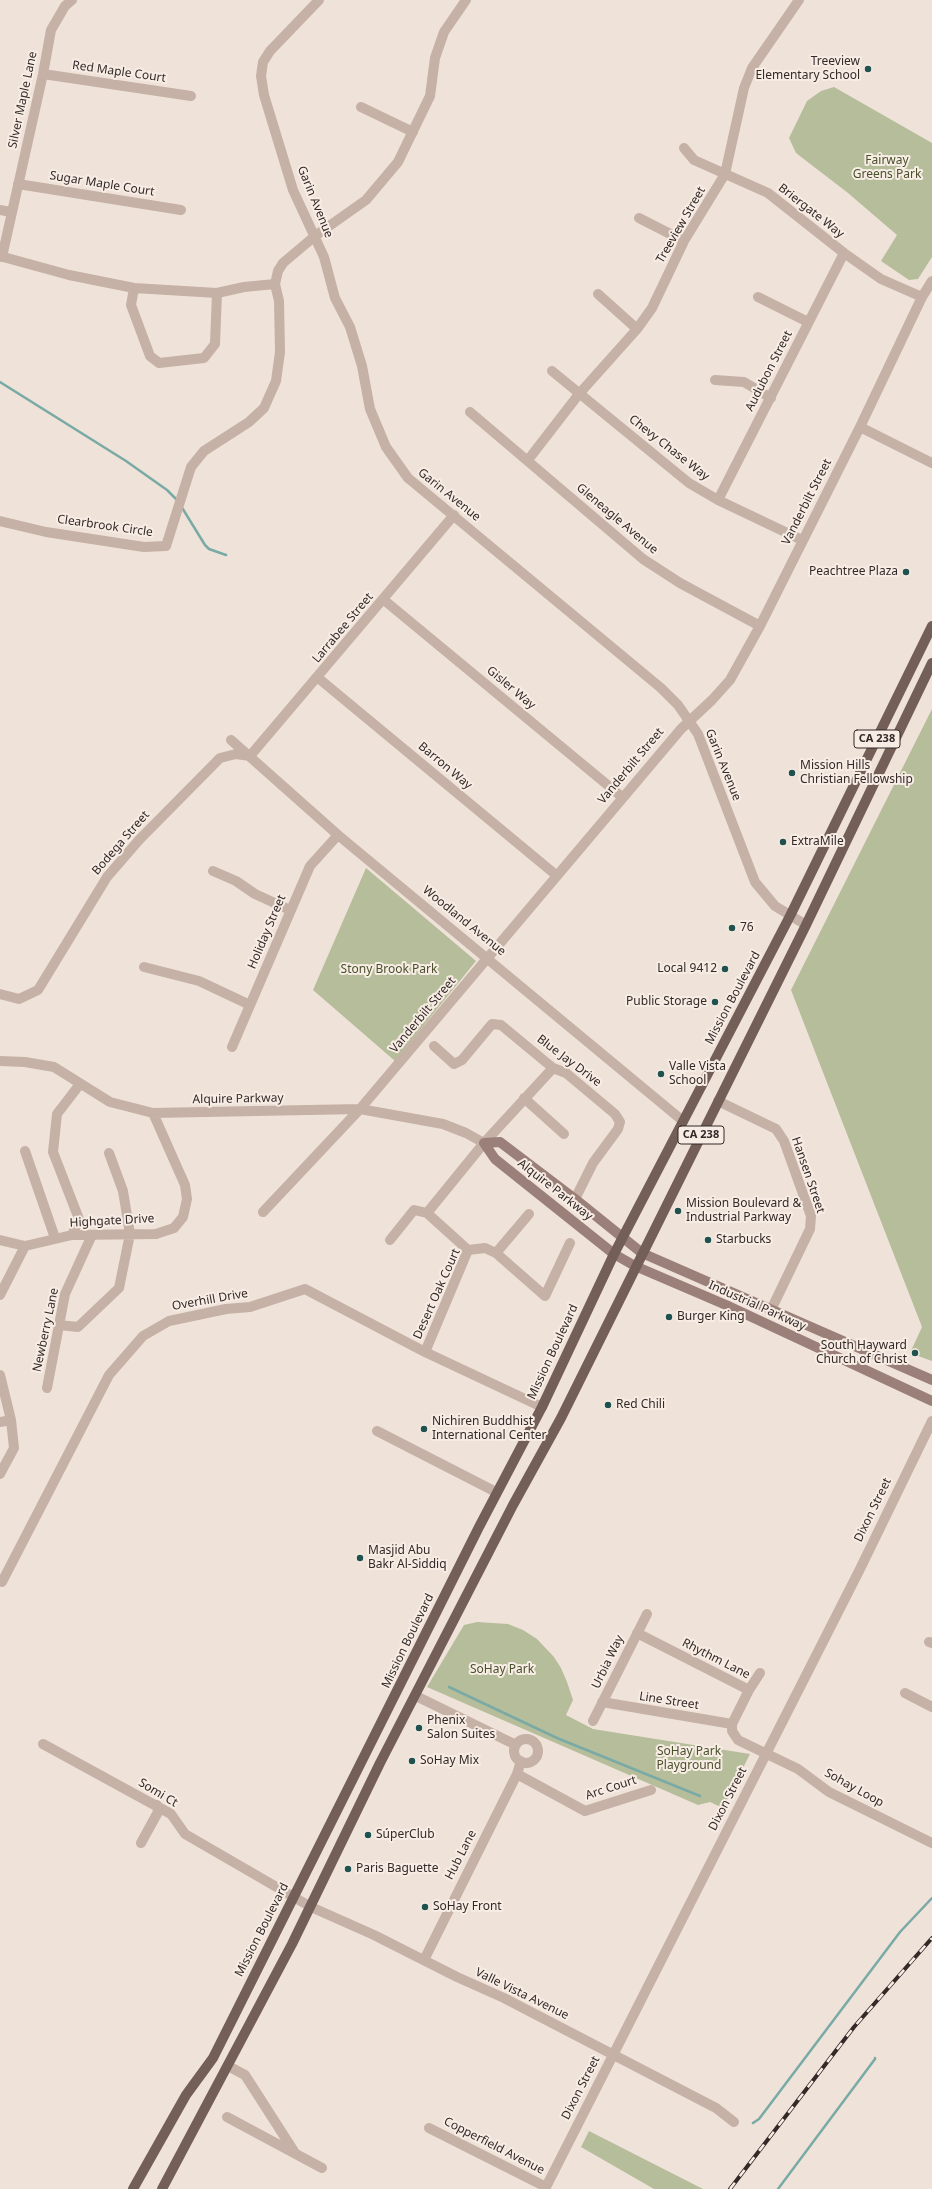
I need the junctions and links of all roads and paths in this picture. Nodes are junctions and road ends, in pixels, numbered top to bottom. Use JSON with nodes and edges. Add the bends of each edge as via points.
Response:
{"nodes":[{"id":1,"x":72,"y":0,"type":"edge"},
{"id":2,"x":319,"y":0,"type":"edge"},
{"id":3,"x":466,"y":0,"type":"edge"},
{"id":4,"x":799,"y":0,"type":"edge"},
{"id":5,"x":44,"y":74,"type":"junction"},
{"id":6,"x":191,"y":96,"type":"dead end"},
{"id":7,"x":361,"y":108,"type":"dead end"},
{"id":8,"x":413,"y":132,"type":"junction"},
{"id":9,"x":684,"y":148,"type":"dead end"},
{"id":10,"x":725,"y":174,"type":"junction"},
{"id":11,"x":18,"y":184,"type":"junction"},
{"id":12,"x":0,"y":210,"type":"edge"},
{"id":13,"x":182,"y":210,"type":"dead end"},
{"id":14,"x":11,"y":212,"type":"junction"},
{"id":15,"x":640,"y":218,"type":"dead end"},
{"id":16,"x":315,"y":236,"type":"junction"},
{"id":17,"x":684,"y":241,"type":"junction"},
{"id":18,"x":844,"y":253,"type":"junction"},
{"id":19,"x":1,"y":256,"type":"edge"},
{"id":20,"x":932,"y":281,"type":"edge"},
{"id":21,"x":275,"y":284,"type":"junction"},
{"id":22,"x":134,"y":288,"type":"junction"},
{"id":23,"x":217,"y":293,"type":"junction"},
{"id":24,"x":598,"y":294,"type":"dead end"},
{"id":25,"x":758,"y":296,"type":"dead end"},
{"id":26,"x":922,"y":297,"type":"junction"},
{"id":27,"x":808,"y":322,"type":"junction"},
{"id":28,"x":637,"y":329,"type":"junction"},
{"id":29,"x":552,"y":371,"type":"dead end"},
{"id":30,"x":715,"y":380,"type":"dead end"},
{"id":31,"x":580,"y":394,"type":"junction"},
{"id":32,"x":771,"y":398,"type":"junction"},
{"id":33,"x":470,"y":412,"type":"dead end"},
{"id":34,"x":860,"y":427,"type":"junction"},
{"id":35,"x":528,"y":460,"type":"junction"},
{"id":36,"x":932,"y":463,"type":"edge"},
{"id":37,"x":718,"y":500,"type":"junction"},
{"id":38,"x":454,"y":515,"type":"junction"},
{"id":39,"x":0,"y":521,"type":"edge"},
{"id":40,"x":802,"y":540,"type":"junction"},
{"id":41,"x":384,"y":600,"type":"junction"},
{"id":42,"x":760,"y":626,"type":"junction"},
{"id":43,"x":932,"y":626,"type":"edge"},
{"id":44,"x":932,"y":663,"type":"edge"},
{"id":45,"x":317,"y":678,"type":"junction"},
{"id":46,"x":689,"y":721,"type":"junction"},
{"id":47,"x":231,"y":740,"type":"dead end"},
{"id":48,"x":250,"y":756,"type":"junction"},
{"id":49,"x":622,"y":797,"type":"junction"},
{"id":50,"x":338,"y":835,"type":"junction"},
{"id":51,"x":213,"y":871,"type":"dead end"},
{"id":52,"x":556,"y":875,"type":"junction"},
{"id":53,"x":290,"y":910,"type":"junction"},
{"id":54,"x":790,"y":916,"type":"junction"},
{"id":55,"x":806,"y":925,"type":"junction"},
{"id":56,"x":488,"y":958,"type":"junction"},
{"id":57,"x":144,"y":967,"type":"dead end"},
{"id":58,"x":0,"y":994,"type":"edge"},
{"id":59,"x":250,"y":1005,"type":"junction"},
{"id":60,"x":434,"y":1046,"type":"dead end"},
{"id":61,"x":232,"y":1047,"type":"dead end"},
{"id":62,"x":0,"y":1061,"type":"edge"},
{"id":63,"x":553,"y":1068,"type":"junction"},
{"id":64,"x":80,"y":1084,"type":"junction"},
{"id":65,"x":524,"y":1098,"type":"junction"},
{"id":66,"x":718,"y":1101,"type":"junction"},
{"id":67,"x":360,"y":1109,"type":"junction"},
{"id":68,"x":153,"y":1113,"type":"junction"},
{"id":69,"x":683,"y":1121,"type":"junction"},
{"id":70,"x":564,"y":1134,"type":"dead end"},
{"id":71,"x":484,"y":1143,"type":"junction"},
{"id":72,"x":25,"y":1150,"type":"dead end"},
{"id":73,"x":109,"y":1153,"type":"dead end"},
{"id":74,"x":576,"y":1199,"type":"junction"},
{"id":75,"x":263,"y":1212,"type":"dead end"},
{"id":76,"x":427,"y":1213,"type":"junction"},
{"id":77,"x":529,"y":1214,"type":"dead end"},
{"id":78,"x":130,"y":1234,"type":"junction"},
{"id":79,"x":92,"y":1235,"type":"junction"},
{"id":80,"x":72,"y":1236,"type":"junction"},
{"id":81,"x":55,"y":1238,"type":"junction"},
{"id":82,"x":622,"y":1239,"type":"junction"},
{"id":83,"x":0,"y":1240,"type":"edge"},
{"id":84,"x":390,"y":1240,"type":"dead end"},
{"id":85,"x":570,"y":1243,"type":"dead end"},
{"id":86,"x":24,"y":1246,"type":"junction"},
{"id":87,"x":468,"y":1250,"type":"junction"},
{"id":88,"x":496,"y":1253,"type":"junction"},
{"id":89,"x":614,"y":1254,"type":"junction"},
{"id":90,"x":642,"y":1254,"type":"junction"},
{"id":91,"x":635,"y":1266,"type":"junction"},
{"id":92,"x":0,"y":1295,"type":"edge"},
{"id":93,"x":771,"y":1310,"type":"junction"},
{"id":94,"x":59,"y":1325,"type":"junction"},
{"id":95,"x":425,"y":1352,"type":"junction"},
{"id":96,"x":0,"y":1375,"type":"edge"},
{"id":97,"x":932,"y":1380,"type":"edge"},
{"id":98,"x":47,"y":1388,"type":"dead end"},
{"id":99,"x":932,"y":1402,"type":"edge"},
{"id":100,"x":542,"y":1407,"type":"junction"},
{"id":101,"x":11,"y":1420,"type":"junction"},
{"id":102,"x":932,"y":1421,"type":"edge"},
{"id":103,"x":0,"y":1422,"type":"edge"},
{"id":104,"x":377,"y":1431,"type":"dead end"},
{"id":105,"x":0,"y":1474,"type":"edge"},
{"id":106,"x":496,"y":1492,"type":"junction"},
{"id":107,"x":0,"y":1581,"type":"edge"},
{"id":108,"x":646,"y":1614,"type":"dead end"},
{"id":109,"x":637,"y":1633,"type":"junction"},
{"id":110,"x":760,"y":1672,"type":"dead end"},
{"id":111,"x":749,"y":1690,"type":"junction"},
{"id":112,"x":905,"y":1693,"type":"dead end"},
{"id":113,"x":416,"y":1696,"type":"junction"},
{"id":114,"x":602,"y":1702,"type":"junction"},
{"id":115,"x":932,"y":1707,"type":"edge"},
{"id":116,"x":592,"y":1721,"type":"dead end"},
{"id":117,"x":732,"y":1724,"type":"junction"},
{"id":118,"x":43,"y":1744,"type":"dead end"},
{"id":119,"x":516,"y":1745,"type":"junction"},
{"id":120,"x":766,"y":1753,"type":"junction"},
{"id":121,"x":521,"y":1761,"type":"junction"},
{"id":122,"x":517,"y":1774,"type":"junction"},
{"id":123,"x":650,"y":1790,"type":"dead end"},
{"id":124,"x":157,"y":1805,"type":"junction"},
{"id":125,"x":142,"y":1843,"type":"dead end"},
{"id":126,"x":932,"y":1843,"type":"edge"},
{"id":127,"x":293,"y":1898,"type":"junction"},
{"id":128,"x":311,"y":1907,"type":"junction"},
{"id":129,"x":424,"y":1960,"type":"junction"},
{"id":130,"x":613,"y":2055,"type":"junction"},
{"id":131,"x":228,"y":2066,"type":"junction"},
{"id":132,"x":227,"y":2117,"type":"dead end"},
{"id":133,"x":734,"y":2122,"type":"dead end"},
{"id":134,"x":429,"y":2128,"type":"dead end"},
{"id":135,"x":295,"y":2153,"type":"junction"},
{"id":136,"x":322,"y":2168,"type":"dead end"},
{"id":137,"x":546,"y":2188,"type":"edge"},
{"id":138,"x":133,"y":2189,"type":"edge"},
{"id":139,"x":162,"y":2189,"type":"edge"}],
"edges":[{"from":1,"to":5,"type":"street","name":"Silver Maple Lane","via":[[65,6],[51,30]]},
{"from":2,"to":16,"type":"street","name":"Garin Avenue","via":[[270,52],[263,62],[261,76],[264,95],[293,190]]},
{"from":3,"to":8,"type":"street","via":[[444,32],[435,58],[432,90]]},
{"from":4,"to":10,"type":"street","name":"Treeview Street","via":[[752,68],[744,88]]},
{"from":5,"to":6,"type":"street","name":"Red Maple Court"},
{"from":5,"to":11,"type":"street","name":"Silver Maple Lane"},
{"from":7,"to":8,"type":"street"},
{"from":8,"to":16,"type":"street","via":[[398,162],[377,189],[360,205]]},
{"from":9,"to":10,"type":"street","name":"Briergate Way","via":[[694,160]]},
{"from":10,"to":17,"type":"street","name":"Treeview Street"},
{"from":10,"to":18,"type":"street","name":"Briergate Way","via":[[768,193]]},
{"from":11,"to":13,"type":"street","name":"Sugar Maple Court"},
{"from":11,"to":14,"type":"street","name":"Silver Maple Lane"},
{"from":12,"to":14,"type":"street"},
{"from":14,"to":19,"type":"street","name":"Silver Maple Lane"},
{"from":15,"to":17,"type":"street"},
{"from":16,"to":21,"type":"street","via":[[283,262]]},
{"from":16,"to":38,"type":"street","name":"Garin Avenue","via":[[324,257],[335,298],[350,327],[362,366],[370,409],[386,447],[408,478]]},
{"from":17,"to":28,"type":"street","name":"Treeview Street","via":[[652,308]]},
{"from":18,"to":26,"type":"street","name":"Briergate Way","via":[[881,279]]},
{"from":18,"to":27,"type":"street","name":"Audubon Street"},
{"from":19,"to":22,"type":"street","via":[[69,275]]},
{"from":20,"to":26,"type":"street","name":"Vanderbilt Street"},
{"from":21,"to":23,"type":"street"},
{"from":21,"to":39,"type":"street","name":"Clearbrook Circle","via":[[280,318],[280,352],[276,381],[264,408],[249,422],[204,452],[191,467],[166,546],[144,547],[46,532]]},
{"from":22,"to":23,"type":"street"},
{"from":22,"to":23,"type":"street","via":[[131,305],[150,356],[159,363],[204,358],[215,344]]},
{"from":24,"to":28,"type":"street"},
{"from":25,"to":27,"type":"street"},
{"from":26,"to":34,"type":"street","name":"Vanderbilt Street"},
{"from":27,"to":32,"type":"street","name":"Audubon Street"},
{"from":28,"to":31,"type":"street","name":"Treeview Street"},
{"from":29,"to":31,"type":"street","name":"Chevy Chase Way"},
{"from":30,"to":32,"type":"street","via":[[744,382]]},
{"from":31,"to":35,"type":"street","name":"Treeview Street"},
{"from":31,"to":37,"type":"street","name":"Chevy Chase Way","via":[[689,483]]},
{"from":32,"to":37,"type":"street","name":"Audubon Street"},
{"from":33,"to":35,"type":"street","name":"Gleneagle Avenue"},
{"from":34,"to":36,"type":"street"},
{"from":34,"to":40,"type":"street","name":"Vanderbilt Street"},
{"from":35,"to":42,"type":"street","name":"Gleneagle Avenue","via":[[643,559],[680,583]]},
{"from":37,"to":40,"type":"street","name":"Chevy Chase Way"},
{"from":38,"to":41,"type":"street","name":"Larrabee Street"},
{"from":38,"to":46,"type":"street","name":"Garin Avenue","via":[[661,688]]},
{"from":40,"to":42,"type":"street","name":"Vanderbilt Street"},
{"from":41,"to":45,"type":"street","name":"Larrabee Street"},
{"from":41,"to":49,"type":"street","name":"Gisler Way"},
{"from":42,"to":46,"type":"street","name":"Vanderbilt Street","via":[[730,680]]},
{"from":43,"to":54,"type":"main road","name":"Mission Boulevard","number":"CA 238"},
{"from":44,"to":55,"type":"main road","number":"CA 238"},
{"from":45,"to":48,"type":"street","name":"Larrabee Street"},
{"from":45,"to":52,"type":"street","name":"Barron Way"},
{"from":46,"to":49,"type":"street","name":"Vanderbilt Street"},
{"from":46,"to":54,"type":"street","name":"Garin Avenue","via":[[698,734],[755,882],[775,906]]},
{"from":47,"to":48,"type":"street","name":"Woodland Avenue"},
{"from":48,"to":50,"type":"street","name":"Woodland Avenue"},
{"from":48,"to":58,"type":"street","name":"Bodega Street","via":[[236,754],[220,758],[139,840],[107,877],[38,990],[19,999]]},
{"from":49,"to":52,"type":"street","name":"Vanderbilt Street"},
{"from":50,"to":53,"type":"street","name":"Holiday Street","via":[[310,866]]},
{"from":50,"to":56,"type":"street","name":"Woodland Avenue"},
{"from":51,"to":53,"type":"street"},
{"from":52,"to":56,"type":"street","name":"Vanderbilt Street"},
{"from":53,"to":59,"type":"street","name":"Holiday Street"},
{"from":54,"to":55,"type":"street","name":"Garin Avenue"},
{"from":54,"to":69,"type":"main road","name":"Mission Boulevard","number":"CA 238"},
{"from":55,"to":66,"type":"main road","number":"CA 238"},
{"from":56,"to":67,"type":"street","name":"Vanderbilt Street"},
{"from":56,"to":69,"type":"street","name":"Woodland Avenue"},
{"from":57,"to":59,"type":"street","via":[[199,981]]},
{"from":59,"to":61,"type":"street","name":"Holiday Street"},
{"from":60,"to":63,"type":"street","name":"Blue Jay Drive","via":[[454,1064],[462,1060],[492,1024],[502,1025]]},
{"from":62,"to":64,"type":"street","name":"Alquire Parkway","via":[[54,1067]]},
{"from":63,"to":65,"type":"street"},
{"from":63,"to":74,"type":"street","name":"Blue Jay Drive","via":[[566,1072],[615,1114],[620,1122],[618,1129],[593,1163]]},
{"from":64,"to":68,"type":"street","name":"Alquire Parkway","via":[[110,1102]]},
{"from":64,"to":80,"type":"street","via":[[57,1114],[53,1152],[79,1219]]},
{"from":65,"to":70,"type":"street"},
{"from":65,"to":71,"type":"street"},
{"from":66,"to":90,"type":"main road","number":"CA 238"},
{"from":66,"to":93,"type":"street","name":"Hansen Street","via":[[776,1129],[784,1141],[811,1216],[810,1229]]},
{"from":67,"to":68,"type":"street","name":"Alquire Parkway"},
{"from":67,"to":71,"type":"street","name":"Alquire Parkway","via":[[443,1124],[466,1132]]},
{"from":67,"to":75,"type":"street","name":"Vanderbilt Street"},
{"from":68,"to":78,"type":"street","name":"Highgate Drive","via":[[185,1185],[187,1199],[183,1217],[174,1228],[156,1234]]},
{"from":69,"to":82,"type":"main road","name":"Mission Boulevard","number":"CA 238"},
{"from":71,"to":74,"type":"main road","name":"Alquire Parkway","via":[[500,1142]]},
{"from":71,"to":76,"type":"street"},
{"from":71,"to":89,"type":"main road","name":"Alquire Parkway","via":[[494,1159]]},
{"from":72,"to":81,"type":"street"},
{"from":73,"to":78,"type":"street","via":[[123,1191]]},
{"from":74,"to":82,"type":"main road","name":"Alquire Parkway"},
{"from":76,"to":84,"type":"street","via":[[414,1210]]},
{"from":76,"to":87,"type":"street"},
{"from":77,"to":88,"type":"street"},
{"from":78,"to":79,"type":"street","name":"Highgate Drive"},
{"from":78,"to":94,"type":"street","via":[[119,1288],[78,1327]]},
{"from":79,"to":80,"type":"street","name":"Highgate Drive"},
{"from":79,"to":94,"type":"street","name":"Newberry Lane","via":[[65,1294]]},
{"from":80,"to":81,"type":"street","name":"Highgate Drive"},
{"from":81,"to":86,"type":"street","name":"Highgate Drive"},
{"from":82,"to":89,"type":"main road","name":"Mission Boulevard","number":"CA 238"},
{"from":82,"to":90,"type":"main road","name":"Industrial Parkway"},
{"from":83,"to":86,"type":"street","name":"Highgate Drive"},
{"from":85,"to":88,"type":"street","via":[[545,1296]]},
{"from":86,"to":92,"type":"street"},
{"from":87,"to":88,"type":"street","name":"Desert Oak Court","via":[[484,1248]]},
{"from":87,"to":95,"type":"street","name":"Desert Oak Court"},
{"from":89,"to":91,"type":"main road","name":"Industrial Parkway"},
{"from":89,"to":100,"type":"main road","name":"Mission Boulevard"},
{"from":90,"to":91,"type":"main road","number":"CA 238"},
{"from":90,"to":93,"type":"main road","name":"Industrial Parkway"},
{"from":91,"to":99,"type":"main road","name":"Industrial Parkway"},
{"from":91,"to":113,"type":"main road","via":[[561,1418],[513,1505]]},
{"from":93,"to":97,"type":"main road","name":"Industrial Parkway"},
{"from":94,"to":98,"type":"street","name":"Newberry Lane"},
{"from":95,"to":100,"type":"street","name":"Overhill Drive"},
{"from":95,"to":107,"type":"street","name":"Overhill Drive","via":[[305,1289],[250,1307],[226,1308],[169,1321],[143,1336],[109,1376],[2,1582]]},
{"from":96,"to":101,"type":"street"},
{"from":100,"to":106,"type":"main road","name":"Mission Boulevard"},
{"from":101,"to":103,"type":"street"},
{"from":101,"to":105,"type":"street","via":[[14,1448]]},
{"from":102,"to":120,"type":"street","name":"Dixon Street"},
{"from":104,"to":106,"type":"street"},
{"from":106,"to":127,"type":"main road","name":"Mission Boulevard"},
{"from":108,"to":109,"type":"street","name":"Urbia Way"},
{"from":109,"to":111,"type":"street","name":"Rhythm Lane"},
{"from":109,"to":114,"type":"street","name":"Urbia Way"},
{"from":110,"to":111,"type":"street"},
{"from":111,"to":117,"type":"street","name":"Rhythm Lane"},
{"from":112,"to":115,"type":"street"},
{"from":113,"to":119,"type":"street"},
{"from":113,"to":128,"type":"main road","via":[[380,1763]]},
{"from":114,"to":116,"type":"street","name":"Urbia Way"},
{"from":114,"to":117,"type":"street","name":"Line Street"},
{"from":117,"to":120,"type":"street","name":"Sohay Loop","via":[[732,1731],[738,1740]]},
{"from":118,"to":124,"type":"street","name":"Somi Ct"},
{"from":119,"to":121,"type":"street","via":[[515,1753]]},
{"from":119,"to":121,"type":"street","via":[[526,1738],[538,1747],[538,1755],[534,1760]]},
{"from":120,"to":126,"type":"street","name":"Sohay Loop","via":[[798,1769],[829,1792]]},
{"from":120,"to":130,"type":"street","name":"Dixon Street"},
{"from":121,"to":122,"type":"street","name":"Hub Lane"},
{"from":122,"to":123,"type":"street","name":"Arc Court","via":[[585,1811]]},
{"from":122,"to":129,"type":"street","name":"Hub Lane"},
{"from":124,"to":125,"type":"street","via":[[158,1812]]},
{"from":124,"to":127,"type":"street","name":"Somi Ct","via":[[171,1814],[185,1834]]},
{"from":127,"to":128,"type":"street","name":"Valle Vista Avenue"},
{"from":127,"to":138,"type":"main road","name":"Mission Boulevard","via":[[213,2058],[186,2095]]},
{"from":128,"to":129,"type":"street","name":"Valle Vista Avenue"},
{"from":128,"to":131,"type":"main road"},
{"from":129,"to":130,"type":"street","name":"Valle Vista Avenue"},
{"from":130,"to":133,"type":"street","name":"Valle Vista Avenue","via":[[716,2108]]},
{"from":130,"to":137,"type":"street","name":"Dixon Street"},
{"from":131,"to":135,"type":"street","via":[[245,2075]]},
{"from":131,"to":139,"type":"main road"},
{"from":132,"to":135,"type":"street"},
{"from":134,"to":137,"type":"street","name":"Copperfield Avenue"},
{"from":135,"to":136,"type":"street"}]}
